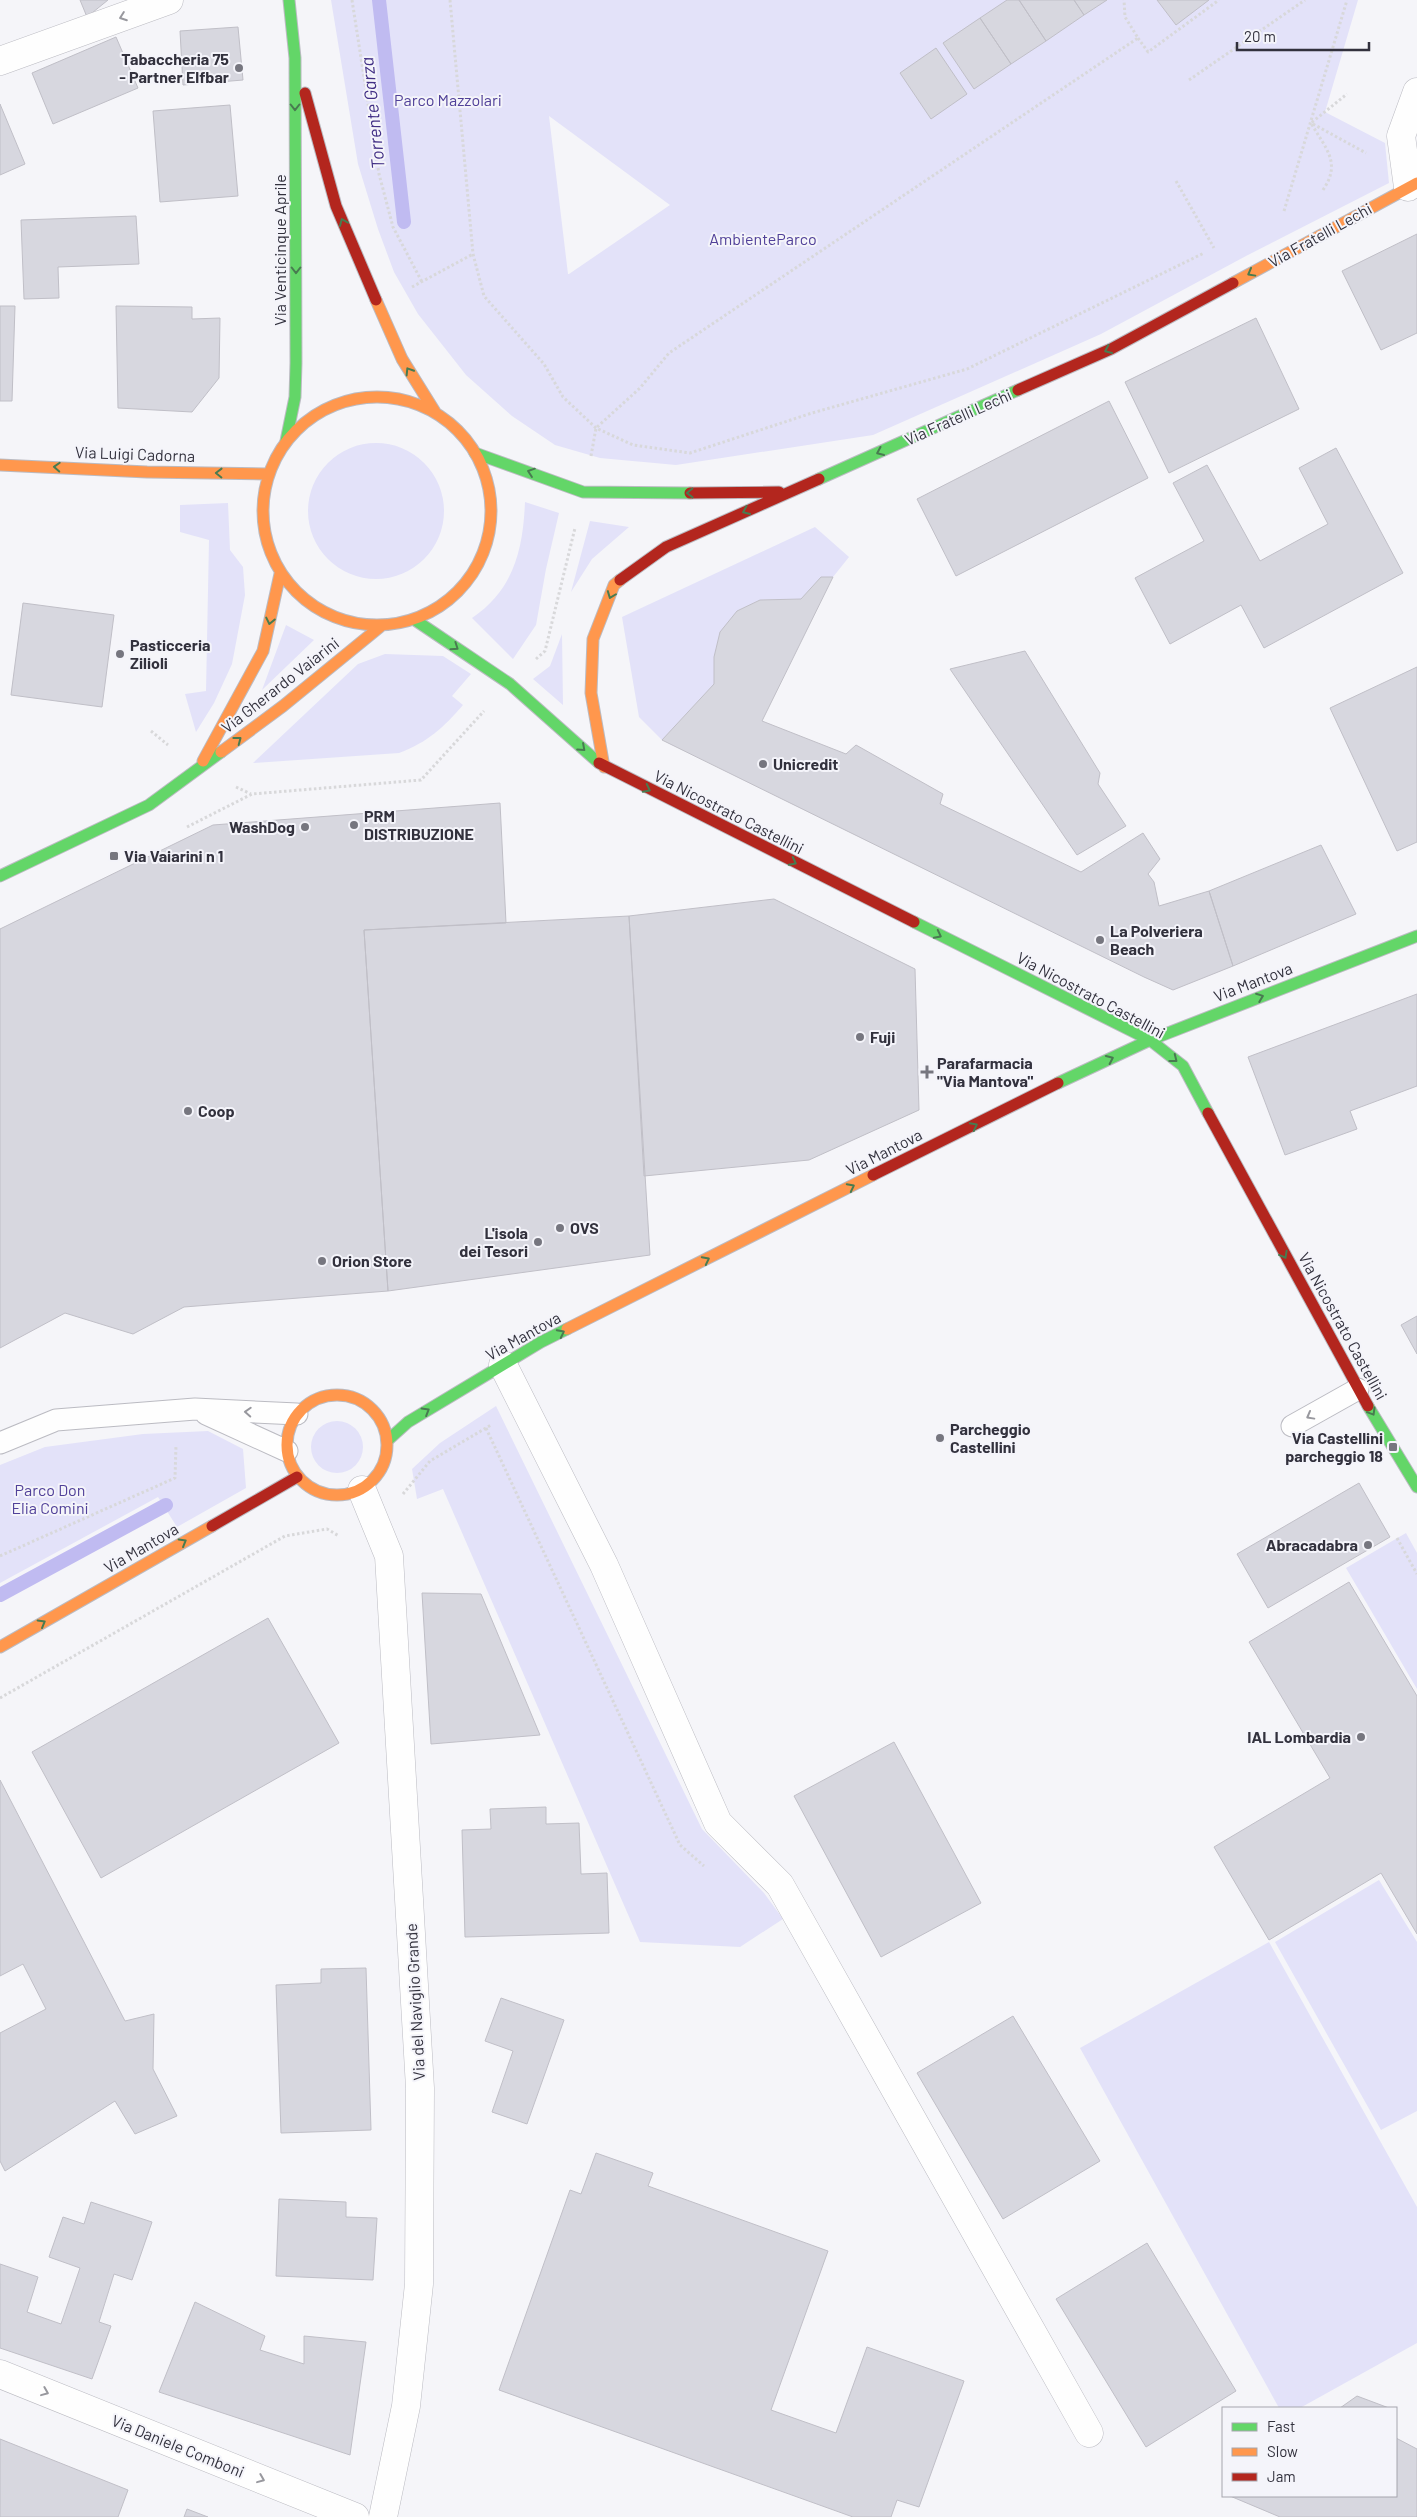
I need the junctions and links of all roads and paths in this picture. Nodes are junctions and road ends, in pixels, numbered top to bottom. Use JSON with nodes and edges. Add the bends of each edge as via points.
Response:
{"nodes":[{"id":1,"x":169,"y":0,"type":"edge"},
{"id":2,"x":289,"y":0,"type":"edge"},
{"id":3,"x":352,"y":0,"type":"edge"},
{"id":4,"x":450,"y":0,"type":"edge"},
{"id":5,"x":1124,"y":0,"type":"edge"},
{"id":6,"x":1220,"y":0,"type":"edge"},
{"id":7,"x":1305,"y":0,"type":"edge"},
{"id":8,"x":1347,"y":0,"type":"edge"},
{"id":9,"x":1138,"y":38,"type":"junction"},
{"id":10,"x":295,"y":58,"type":"junction"},
{"id":11,"x":0,"y":62,"type":"edge"},
{"id":12,"x":1189,"y":80,"type":"dead end"},
{"id":13,"x":1417,"y":92,"type":"edge"},
{"id":14,"x":1347,"y":94,"type":"dead end"},
{"id":15,"x":1311,"y":123,"type":"junction"},
{"id":16,"x":1371,"y":156,"type":"dead end"},
{"id":17,"x":1176,"y":182,"type":"dead end"},
{"id":18,"x":1412,"y":185,"type":"edge"},
{"id":19,"x":1322,"y":192,"type":"dead end"},
{"id":20,"x":1283,"y":214,"type":"dead end"},
{"id":21,"x":1223,"y":244,"type":"dead end"},
{"id":22,"x":1214,"y":248,"type":"junction"},
{"id":23,"x":472,"y":254,"type":"junction"},
{"id":24,"x":422,"y":282,"type":"junction"},
{"id":25,"x":405,"y":291,"type":"dead end"},
{"id":26,"x":435,"y":412,"type":"junction"},
{"id":27,"x":596,"y":428,"type":"junction"},
{"id":28,"x":286,"y":440,"type":"junction"},
{"id":29,"x":475,"y":453,"type":"junction"},
{"id":30,"x":0,"y":465,"type":"edge"},
{"id":31,"x":268,"y":474,"type":"junction"},
{"id":32,"x":791,"y":492,"type":"junction"},
{"id":33,"x":575,"y":526,"type":"dead end"},
{"id":34,"x":280,"y":574,"type":"junction"},
{"id":35,"x":415,"y":620,"type":"junction"},
{"id":36,"x":381,"y":626,"type":"junction"},
{"id":37,"x":530,"y":664,"type":"dead end"},
{"id":38,"x":487,"y":708,"type":"dead end"},
{"id":39,"x":604,"y":768,"type":"junction"},
{"id":40,"x":199,"y":769,"type":"junction"},
{"id":41,"x":252,"y":794,"type":"dead end"},
{"id":42,"x":0,"y":876,"type":"edge"},
{"id":43,"x":1417,"y":936,"type":"edge"},
{"id":44,"x":1150,"y":1040,"type":"junction"},
{"id":45,"x":503,"y":1365,"type":"junction"},
{"id":46,"x":1358,"y":1389,"type":"junction"},
{"id":47,"x":524,"y":1406,"type":"junction"},
{"id":48,"x":195,"y":1409,"type":"junction"},
{"id":49,"x":297,"y":1414,"type":"junction"},
{"id":50,"x":1292,"y":1426,"type":"dead end"},
{"id":51,"x":486,"y":1428,"type":"junction"},
{"id":52,"x":388,"y":1440,"type":"junction"},
{"id":53,"x":176,"y":1442,"type":"dead end"},
{"id":54,"x":0,"y":1443,"type":"edge"},
{"id":55,"x":287,"y":1451,"type":"junction"},
{"id":56,"x":298,"y":1477,"type":"junction"},
{"id":57,"x":1417,"y":1487,"type":"edge"},
{"id":58,"x":362,"y":1490,"type":"junction"},
{"id":59,"x":377,"y":1525,"type":"junction"},
{"id":60,"x":1397,"y":1538,"type":"dead end"},
{"id":61,"x":0,"y":1556,"type":"edge"},
{"id":62,"x":1417,"y":1574,"type":"edge"},
{"id":63,"x":0,"y":1647,"type":"edge"},
{"id":64,"x":0,"y":1698,"type":"edge"},
{"id":65,"x":709,"y":1870,"type":"dead end"},
{"id":66,"x":0,"y":2374,"type":"edge"},
{"id":67,"x":1089,"y":2433,"type":"dead end"},
{"id":68,"x":355,"y":2517,"type":"edge"},
{"id":69,"x":383,"y":2517,"type":"edge"}],
"edges":[{"from":1,"to":11,"type":"street","one_way":true},
{"from":2,"to":10,"type":"main road","name":"Via Venticinque Aprile"},
{"from":3,"to":24,"type":"path","via":[[379,174],[393,227]]},
{"from":4,"to":23,"type":"path"},
{"from":5,"to":9,"type":"path","via":[[1125,17]]},
{"from":6,"to":9,"type":"path","via":[[1148,52]]},
{"from":7,"to":12,"type":"path"},
{"from":8,"to":15,"type":"path"},
{"from":9,"to":27,"type":"path","via":[[669,353],[640,388]]},
{"from":26,"to":10,"type":"main road","name":"Via Venticinque Aprile","one_way":true,"via":[[402,359],[336,206]]},
{"from":10,"to":28,"type":"main road","name":"Via Venticinque Aprile","one_way":true,"via":[[296,363],[295,398]]},
{"from":13,"to":18,"type":"street","name":"Via Fratelli Lechi","via":[[1397,130]]},
{"from":14,"to":15,"type":"path"},
{"from":15,"to":16,"type":"path"},
{"from":15,"to":19,"type":"path","via":[[1333,162],[1331,178]]},
{"from":15,"to":20,"type":"path"},
{"from":17,"to":22,"type":"path"},
{"from":18,"to":32,"type":"main road","name":"Via Fratelli Lechi","one_way":true,"via":[[1111,349]]},
{"from":21,"to":22,"type":"path"},
{"from":22,"to":27,"type":"path","via":[[968,369],[812,413],[690,453],[633,445]]},
{"from":23,"to":24,"type":"path"},
{"from":23,"to":27,"type":"path","via":[[484,296],[544,364],[563,397]]},
{"from":24,"to":25,"type":"path"},
{"from":26,"to":28,"type":"main road","via":[[396,397],[351,399],[311,416]]},
{"from":26,"to":29,"type":"main road","via":[[460,432]]},
{"from":28,"to":31,"type":"main road"},
{"from":32,"to":29,"type":"main road","name":"Via Fratelli Lechi","one_way":true,"via":[[583,492]]},
{"from":29,"to":35,"type":"main road","via":[[487,479],[491,508],[488,537],[479,564],[462,587],[440,606]]},
{"from":31,"to":30,"type":"main road","name":"Via Luigi Cadorna","one_way":true},
{"from":31,"to":34,"type":"main road","via":[[262,525]]},
{"from":32,"to":39,"type":"main road","one_way":true,"via":[[666,547],[614,585],[593,639],[591,693]]},
{"from":33,"to":37,"type":"path","via":[[545,651]]},
{"from":34,"to":36,"type":"main road","via":[[299,596],[324,613],[352,624]]},
{"from":34,"to":40,"type":"main road","name":"Via Gherardo Vaiarini","one_way":true,"via":[[263,651]]},
{"from":35,"to":36,"type":"main road"},
{"from":35,"to":39,"type":"main road","name":"Via Nicostrato Castellini","one_way":true,"via":[[510,684]]},
{"from":40,"to":36,"type":"main road","name":"Via Gherardo Vaiarini","one_way":true},
{"from":38,"to":41,"type":"path","via":[[421,780]]},
{"from":39,"to":44,"type":"main road","name":"Via Nicostrato Castellini","one_way":true},
{"from":40,"to":42,"type":"main road","name":"Via Gherardo Vaiarini","via":[[149,805]]},
{"from":44,"to":43,"type":"main road","name":"Via Mantova","one_way":true},
{"from":45,"to":44,"type":"main road","name":"Via Mantova","one_way":true,"via":[[550,1338]]},
{"from":44,"to":46,"type":"main road","name":"Via Nicostrato Castellini","one_way":true,"via":[[1183,1066]]},
{"from":45,"to":47,"type":"street"},
{"from":52,"to":45,"type":"main road","name":"Via Mantova","one_way":true,"via":[[408,1422]]},
{"from":46,"to":50,"type":"lane","one_way":true},
{"from":46,"to":57,"type":"main road","name":"Via Nicostrato Castellini","one_way":true},
{"from":47,"to":51,"type":"path"},
{"from":47,"to":67,"type":"street","via":[[604,1565],[718,1823],[780,1885]]},
{"from":49,"to":48,"type":"lane","one_way":true},
{"from":48,"to":54,"type":"lane","via":[[56,1420]]},
{"from":48,"to":55,"type":"lane"},
{"from":49,"to":52,"type":"main road","via":[[312,1401],[331,1395],[351,1396],[369,1406],[382,1421]]},
{"from":49,"to":55,"type":"main road","via":[[289,1432]]},
{"from":51,"to":59,"type":"path","via":[[430,1461]]},
{"from":51,"to":65,"type":"path","via":[[680,1845]]},
{"from":52,"to":58,"type":"main road","via":[[386,1460],[377,1477]]},
{"from":53,"to":61,"type":"path","via":[[175,1478]]},
{"from":55,"to":56,"type":"main road","via":[[290,1465]]},
{"from":56,"to":58,"type":"main road","via":[[311,1489],[327,1495],[345,1496]]},
{"from":63,"to":56,"type":"main road","name":"Via Mantova","one_way":true},
{"from":58,"to":59,"type":"street","name":"Via del Naviglio Grande"},
{"from":59,"to":64,"type":"path","via":[[360,1548],[327,1529],[284,1536]]},
{"from":59,"to":69,"type":"street","name":"Via del Naviglio Grande","via":[[389,1556],[420,2088],[419,2284],[406,2406]]},
{"from":60,"to":62,"type":"path"},
{"from":66,"to":68,"type":"street","name":"Via Daniele Comboni","one_way":true}]}
